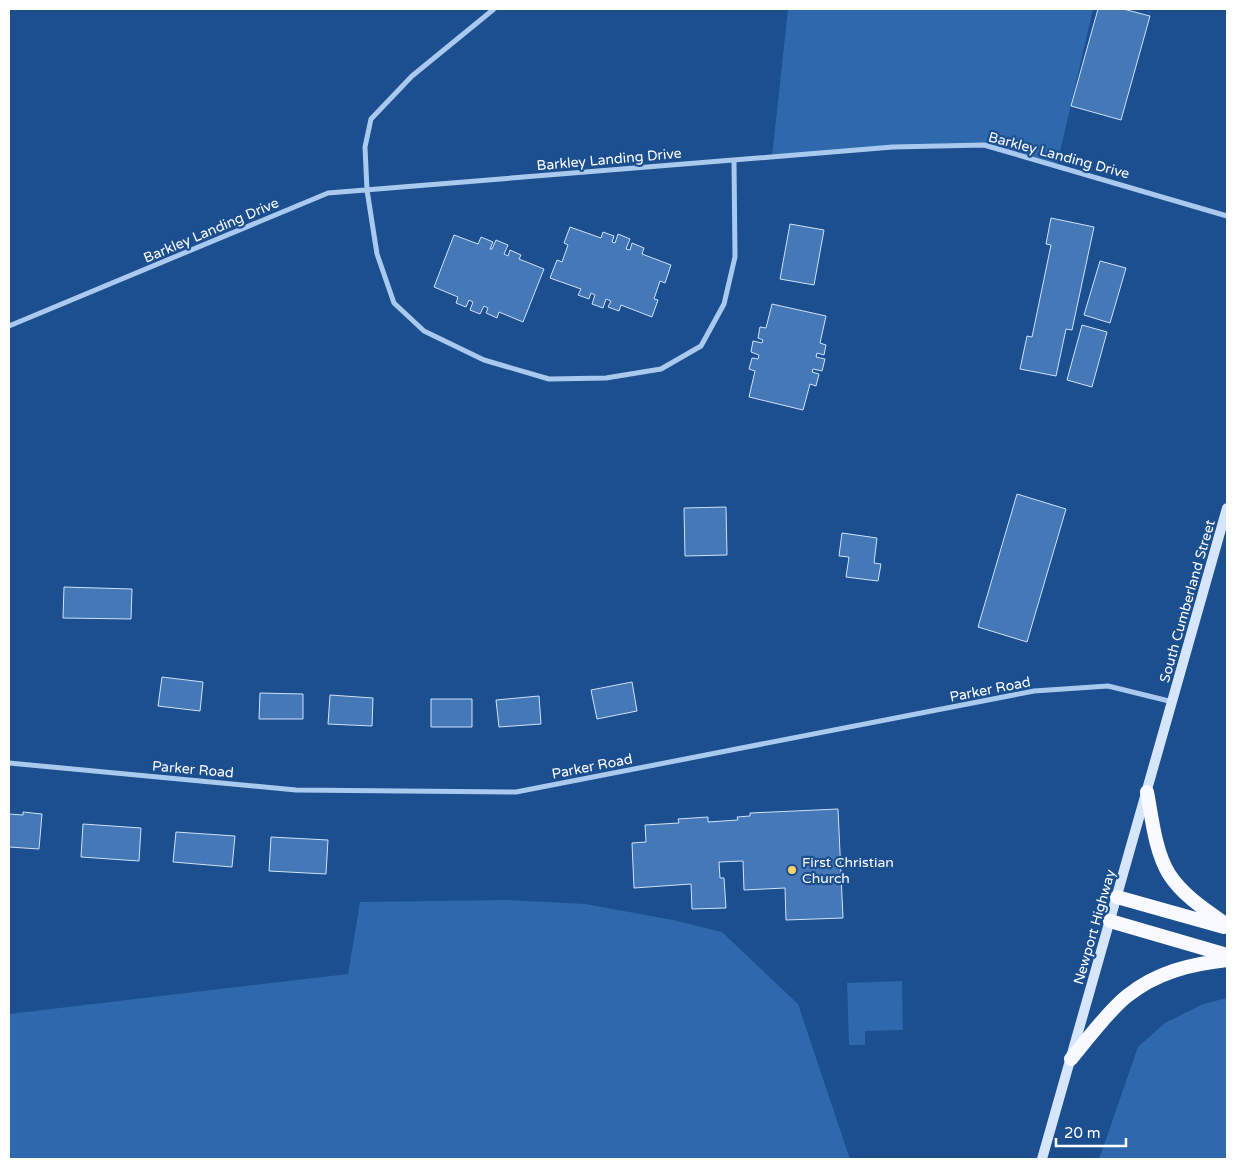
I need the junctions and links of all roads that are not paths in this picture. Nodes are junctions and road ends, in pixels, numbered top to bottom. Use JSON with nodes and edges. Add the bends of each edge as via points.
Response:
{"nodes":[{"id":1,"x":494,"y":9,"type":"edge"},
{"id":2,"x":734,"y":160,"type":"junction"},
{"id":3,"x":368,"y":190,"type":"junction"},
{"id":4,"x":1227,"y":216,"type":"edge"},
{"id":5,"x":9,"y":326,"type":"edge"},
{"id":6,"x":1227,"y":508,"type":"edge"},
{"id":7,"x":1172,"y":702,"type":"junction"},
{"id":8,"x":9,"y":763,"type":"edge"},
{"id":9,"x":1147,"y":792,"type":"junction"},
{"id":10,"x":1117,"y":897,"type":"junction"},
{"id":11,"x":1110,"y":921,"type":"junction"},
{"id":12,"x":1227,"y":927,"type":"edge"},
{"id":13,"x":1227,"y":955,"type":"edge"},
{"id":14,"x":1227,"y":960,"type":"edge"},
{"id":15,"x":1070,"y":1059,"type":"junction"},
{"id":16,"x":1042,"y":1159,"type":"edge"}],
"edges":[{"from":1,"to":3,"type":"street","via":[[412,76],[371,119],[365,147]]},
{"from":2,"to":3,"type":"street","name":"Barkley Landing Drive"},
{"from":2,"to":3,"type":"street","via":[[736,257],[724,304],[701,346],[661,369],[606,378],[549,380],[484,360],[424,330],[394,303],[377,254]]},
{"from":2,"to":4,"type":"street","name":"Barkley Landing Drive","via":[[893,147],[984,145]]},
{"from":3,"to":5,"type":"street","name":"Barkley Landing Drive","via":[[328,193]]},
{"from":6,"to":7,"type":"main road","name":"South Cumberland Street"},
{"from":7,"to":8,"type":"street","name":"Parker Road","via":[[1108,686],[1034,691],[516,792],[296,790]]},
{"from":7,"to":9,"type":"main road","name":"Newport Highway"},
{"from":9,"to":10,"type":"main road","name":"Newport Highway"},
{"from":9,"to":12,"type":"highway","via":[[1158,845],[1169,874],[1198,905]]},
{"from":10,"to":11,"type":"main road","name":"Newport Highway"},
{"from":10,"to":12,"type":"highway"},
{"from":11,"to":13,"type":"highway"},
{"from":11,"to":15,"type":"main road","name":"Newport Highway"},
{"from":14,"to":15,"type":"highway","via":[[1194,963],[1163,974],[1127,996]]},
{"from":15,"to":16,"type":"main road","name":"Newport Highway"}]}
